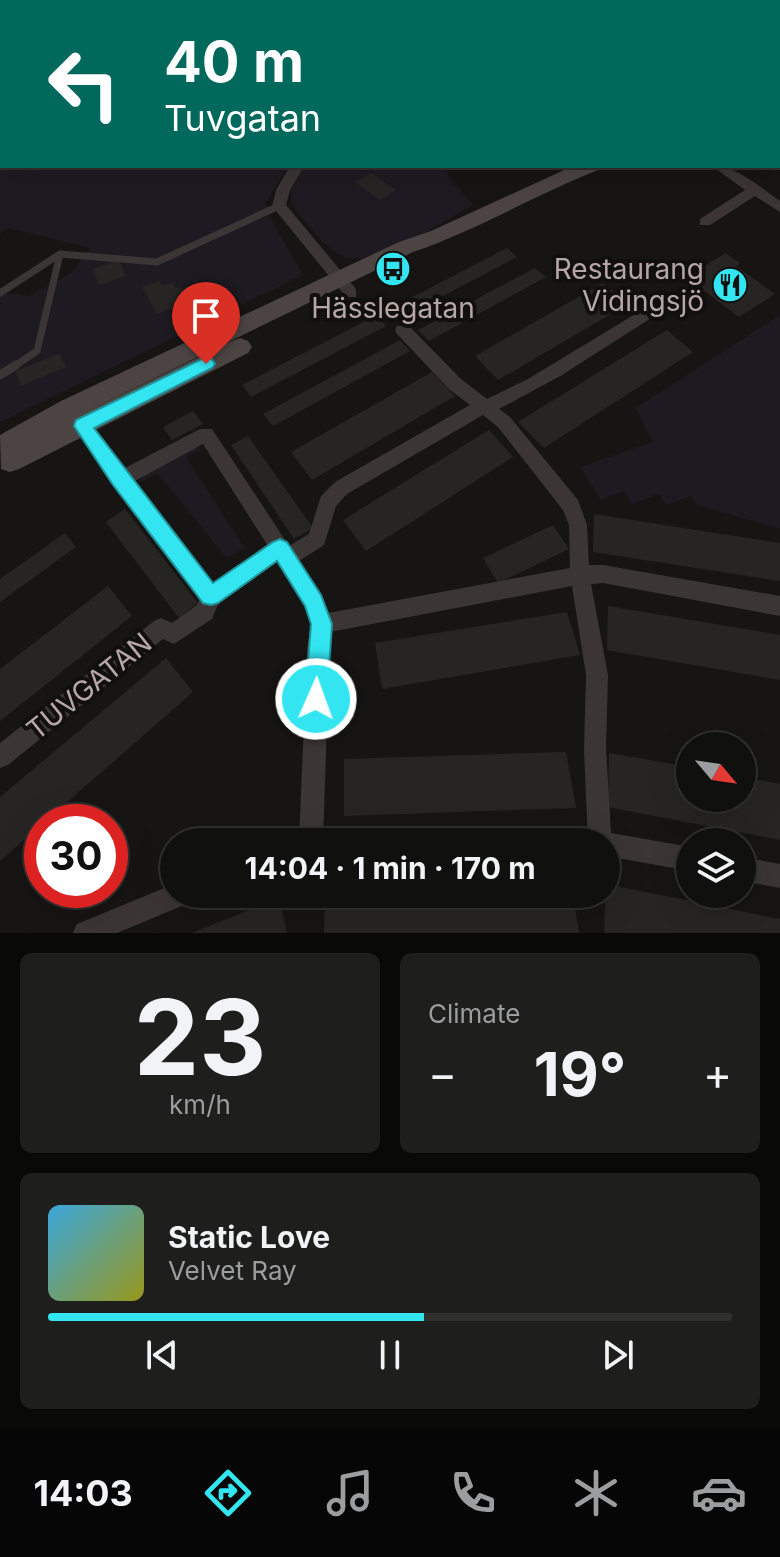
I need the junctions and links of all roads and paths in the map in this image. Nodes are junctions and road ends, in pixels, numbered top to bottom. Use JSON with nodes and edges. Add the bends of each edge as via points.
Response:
{"nodes":[{"id":1,"x":296,"y":168,"type":"edge"},
{"id":2,"x":584,"y":168,"type":"edge"},
{"id":3,"x":722,"y":168,"type":"edge"},
{"id":4,"x":755,"y":190,"type":"junction"},
{"id":5,"x":279,"y":206,"type":"junction"},
{"id":6,"x":780,"y":207,"type":"edge"},
{"id":7,"x":705,"y":222,"type":"dead end"},
{"id":8,"x":60,"y":254,"type":"junction"},
{"id":9,"x":345,"y":286,"type":"junction"},
{"id":10,"x":0,"y":293,"type":"edge"},
{"id":11,"x":642,"y":316,"type":"dead end"},
{"id":12,"x":403,"y":330,"type":"dead end"},
{"id":13,"x":0,"y":375,"type":"edge"},
{"id":14,"x":487,"y":408,"type":"junction"},
{"id":15,"x":76,"y":417,"type":"junction"},
{"id":16,"x":0,"y":448,"type":"edge"},
{"id":17,"x":0,"y":465,"type":"edge"},
{"id":18,"x":120,"y":480,"type":"junction"},
{"id":19,"x":284,"y":553,"type":"junction"},
{"id":20,"x":580,"y":575,"type":"junction"},
{"id":21,"x":211,"y":596,"type":"junction"},
{"id":22,"x":780,"y":606,"type":"edge"},
{"id":23,"x":321,"y":624,"type":"junction"},
{"id":24,"x":0,"y":757,"type":"edge"},
{"id":25,"x":311,"y":828,"type":"edge"},
{"id":26,"x":599,"y":828,"type":"edge"},
{"id":27,"x":620,"y":846,"type":"edge"},
{"id":28,"x":676,"y":856,"type":"edge"},
{"id":29,"x":756,"y":872,"type":"edge"},
{"id":30,"x":780,"y":876,"type":"edge"},
{"id":31,"x":160,"y":902,"type":"edge"},
{"id":32,"x":86,"y":933,"type":"edge"}],
"edges":[{"from":1,"to":5,"type":"street"},
{"from":2,"to":9,"type":"main road","via":[[406,247]]},
{"from":3,"to":4,"type":"street"},
{"from":4,"to":6,"type":"street"},
{"from":4,"to":7,"type":"street"},
{"from":5,"to":8,"type":"lane","via":[[157,262]]},
{"from":5,"to":9,"type":"street"},
{"from":8,"to":10,"type":"lane"},
{"from":8,"to":13,"type":"lane","via":[[37,351]]},
{"from":9,"to":15,"type":"main road"},
{"from":11,"to":14,"type":"street","name":"TUVGATAN"},
{"from":12,"to":14,"type":"street"},
{"from":14,"to":19,"type":"street","name":"TUVGATAN","via":[[466,414],[341,488],[328,502],[317,539]]},
{"from":14,"to":20,"type":"street","via":[[571,506],[578,525]]},
{"from":15,"to":16,"type":"main road"},
{"from":15,"to":17,"type":"main road"},
{"from":15,"to":18,"type":"street"},
{"from":18,"to":19,"type":"street","via":[[206,434]]},
{"from":18,"to":21,"type":"street"},
{"from":19,"to":21,"type":"street","name":"TUVGATAN"},
{"from":19,"to":23,"type":"street"},
{"from":20,"to":22,"type":"street","via":[[603,574]]},
{"from":20,"to":23,"type":"street"},
{"from":20,"to":26,"type":"street","via":[[597,675]]},
{"from":21,"to":24,"type":"street","name":"TUVGATAN","via":[[205,612],[174,634],[161,628]]},
{"from":23,"to":25,"type":"street"},
{"from":27,"to":28,"type":"street"},
{"from":29,"to":30,"type":"street"},
{"from":31,"to":32,"type":"street"}]}
